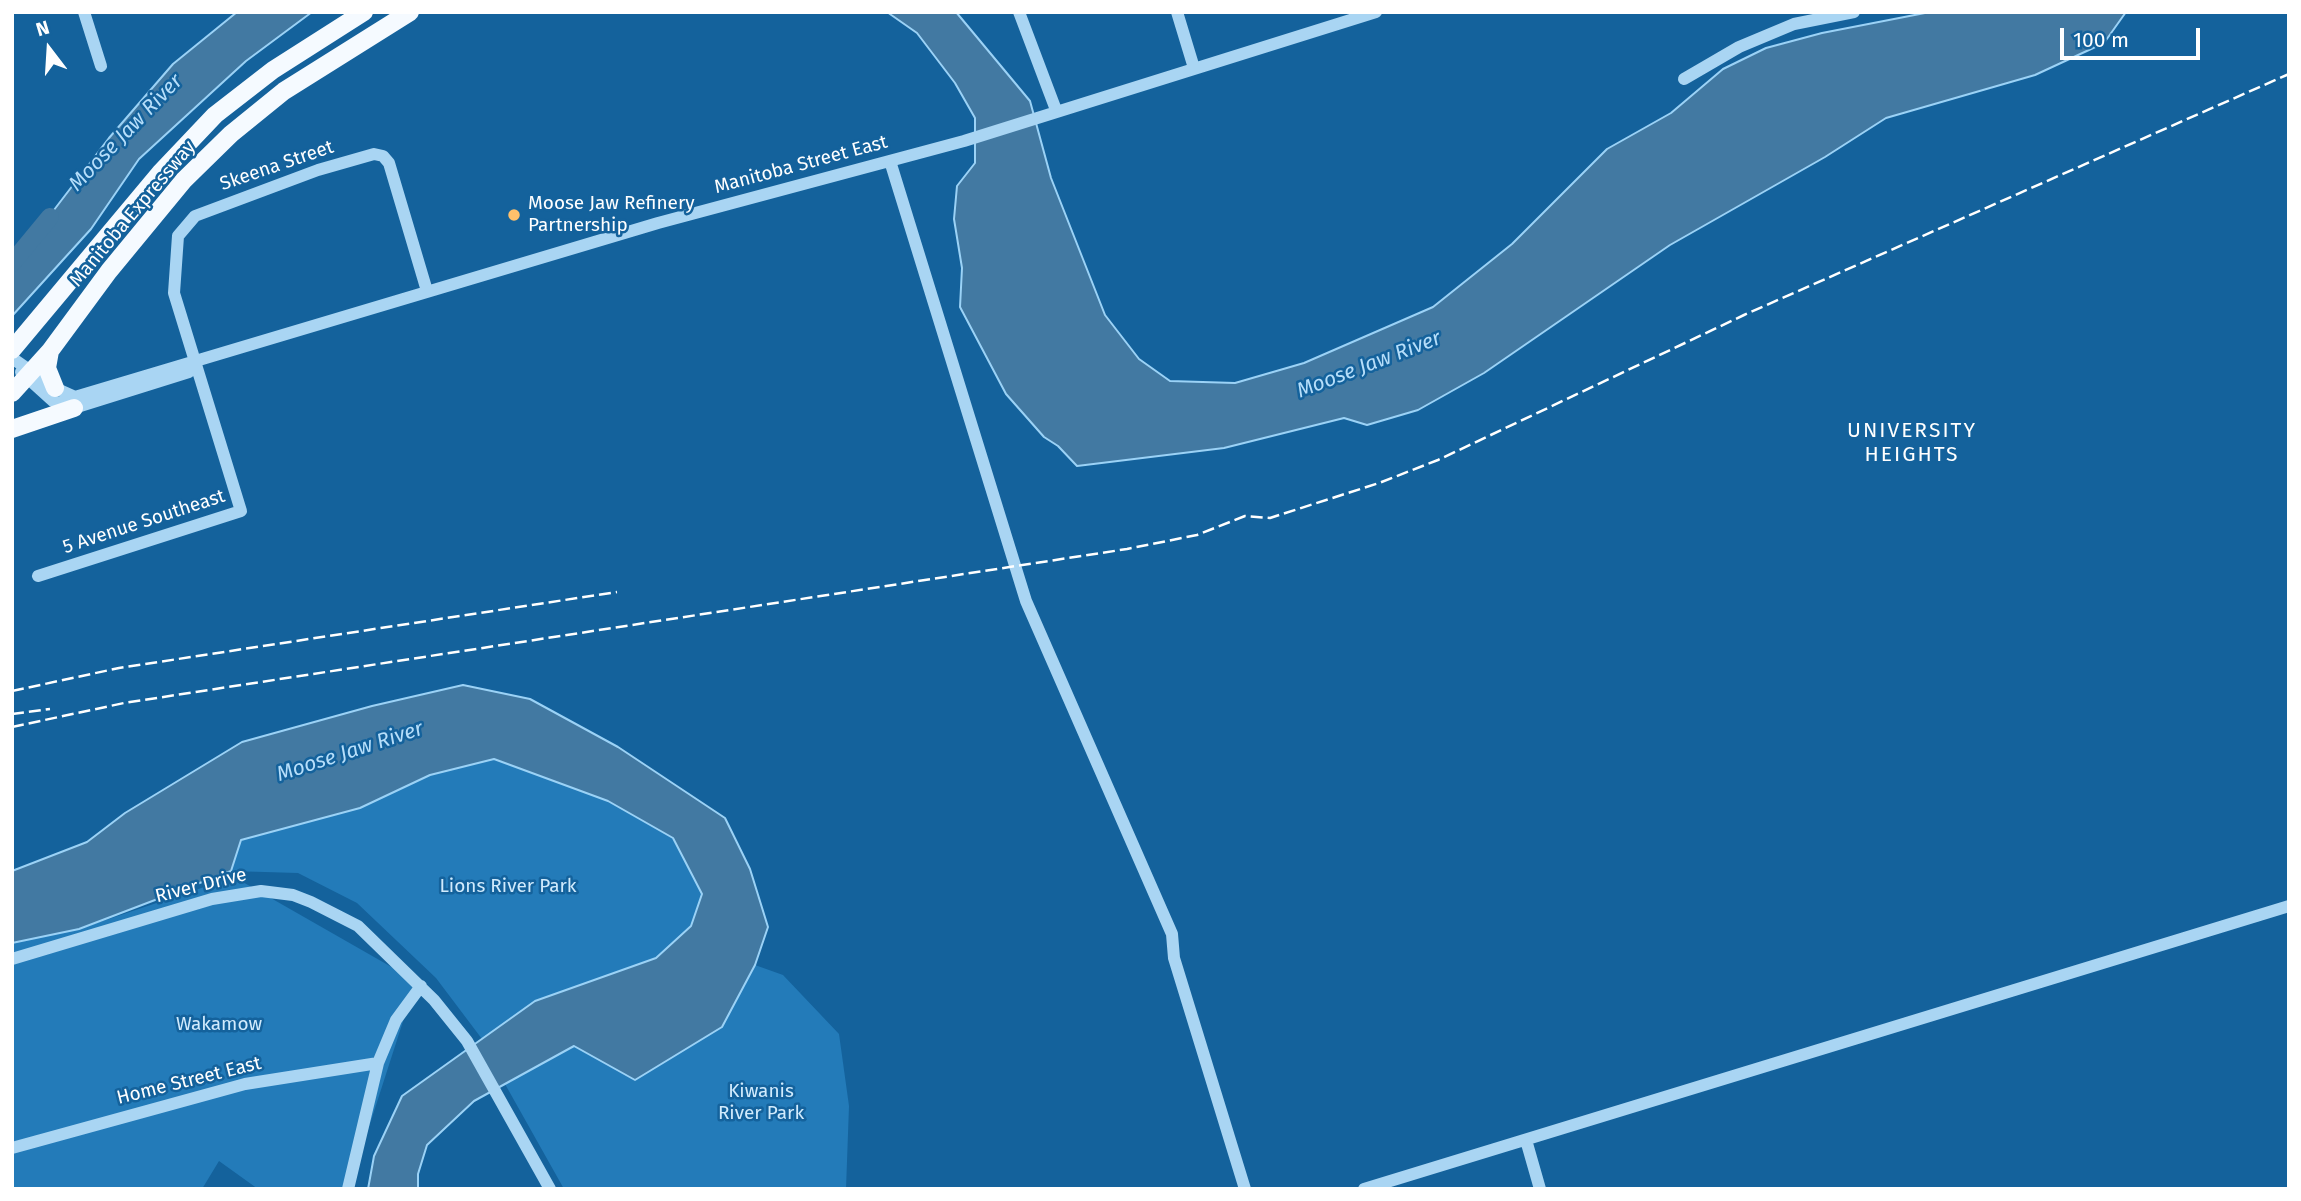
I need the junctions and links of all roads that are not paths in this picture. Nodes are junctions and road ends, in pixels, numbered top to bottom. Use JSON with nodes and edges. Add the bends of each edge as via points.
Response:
{"nodes":[{"id":1,"x":84,"y":12,"type":"edge"},
{"id":2,"x":364,"y":12,"type":"edge"},
{"id":3,"x":410,"y":12,"type":"edge"},
{"id":4,"x":1019,"y":12,"type":"edge"},
{"id":5,"x":1177,"y":12,"type":"edge"},
{"id":6,"x":1376,"y":12,"type":"edge"},
{"id":7,"x":1854,"y":12,"type":"edge"},
{"id":8,"x":101,"y":66,"type":"dead end"},
{"id":9,"x":1194,"y":68,"type":"junction"},
{"id":10,"x":1685,"y":79,"type":"dead end"},
{"id":11,"x":1056,"y":110,"type":"junction"},
{"id":12,"x":890,"y":161,"type":"junction"},
{"id":13,"x":427,"y":291,"type":"junction"},
{"id":14,"x":12,"y":350,"type":"edge"},
{"id":15,"x":50,"y":351,"type":"junction"},
{"id":16,"x":12,"y":359,"type":"edge"},
{"id":17,"x":196,"y":366,"type":"junction"},
{"id":18,"x":29,"y":375,"type":"junction"},
{"id":19,"x":54,"y":388,"type":"junction"},
{"id":20,"x":12,"y":393,"type":"edge"},
{"id":21,"x":74,"y":408,"type":"junction"},
{"id":22,"x":12,"y":429,"type":"edge"},
{"id":23,"x":38,"y":576,"type":"dead end"},
{"id":24,"x":2289,"y":906,"type":"edge"},
{"id":25,"x":12,"y":959,"type":"edge"},
{"id":26,"x":421,"y":986,"type":"junction"},
{"id":27,"x":378,"y":1063,"type":"junction"},
{"id":28,"x":1526,"y":1140,"type":"junction"},
{"id":29,"x":12,"y":1148,"type":"edge"},
{"id":30,"x":348,"y":1189,"type":"edge"},
{"id":31,"x":550,"y":1189,"type":"edge"},
{"id":32,"x":1245,"y":1189,"type":"edge"},
{"id":33,"x":1364,"y":1189,"type":"edge"},
{"id":34,"x":1540,"y":1189,"type":"edge"}],
"edges":[{"from":1,"to":8,"type":"street"},
{"from":2,"to":14,"type":"main road","name":"Manitoba Expressway","via":[[273,70],[215,115],[160,173]]},
{"from":3,"to":15,"type":"main road","name":"Manitoba Expressway","via":[[284,91],[231,134],[184,180]]},
{"from":4,"to":11,"type":"street"},
{"from":5,"to":9,"type":"street"},
{"from":6,"to":9,"type":"street","name":"Manitoba Street East"},
{"from":7,"to":10,"type":"street","via":[[1794,24],[1739,47]]},
{"from":9,"to":11,"type":"street","name":"Manitoba Street East"},
{"from":11,"to":12,"type":"street","name":"Manitoba Street East"},
{"from":12,"to":13,"type":"street","name":"Manitoba Street East"},
{"from":12,"to":32,"type":"street","via":[[1026,601],[1172,934],[1174,958]]},
{"from":13,"to":17,"type":"street","name":"Manitoba Street East"},
{"from":13,"to":17,"type":"street","name":"Skeena Street","via":[[389,163],[383,156],[374,154],[318,170],[195,216],[178,236],[174,293]]},
{"from":15,"to":18,"type":"main road","name":"Manitoba Expressway"},
{"from":15,"to":19,"type":"main road","via":[[47,368]]},
{"from":16,"to":18,"type":"street","name":"Manitoba Street East"},
{"from":17,"to":19,"type":"street","name":"Manitoba Street East","via":[[186,362],[75,397]]},
{"from":17,"to":21,"type":"street","name":"Manitoba Street East"},
{"from":17,"to":23,"type":"street","name":"5 Avenue Southeast","via":[[241,511]]},
{"from":18,"to":19,"type":"street","name":"Manitoba Street East"},
{"from":18,"to":20,"type":"main road","name":"Manitoba Expressway"},
{"from":18,"to":21,"type":"street","name":"Manitoba Street East","via":[[53,401]]},
{"from":21,"to":22,"type":"main road"},
{"from":24,"to":28,"type":"street"},
{"from":25,"to":26,"type":"street","name":"River Drive","via":[[212,899],[261,891],[293,895],[358,926]]},
{"from":26,"to":27,"type":"street","via":[[396,1020]]},
{"from":26,"to":31,"type":"street","name":"River Drive","via":[[471,1047]]},
{"from":27,"to":29,"type":"street","name":"Home Street East","via":[[245,1083]]},
{"from":27,"to":30,"type":"street"},
{"from":28,"to":33,"type":"street"},
{"from":28,"to":34,"type":"street"}]}
